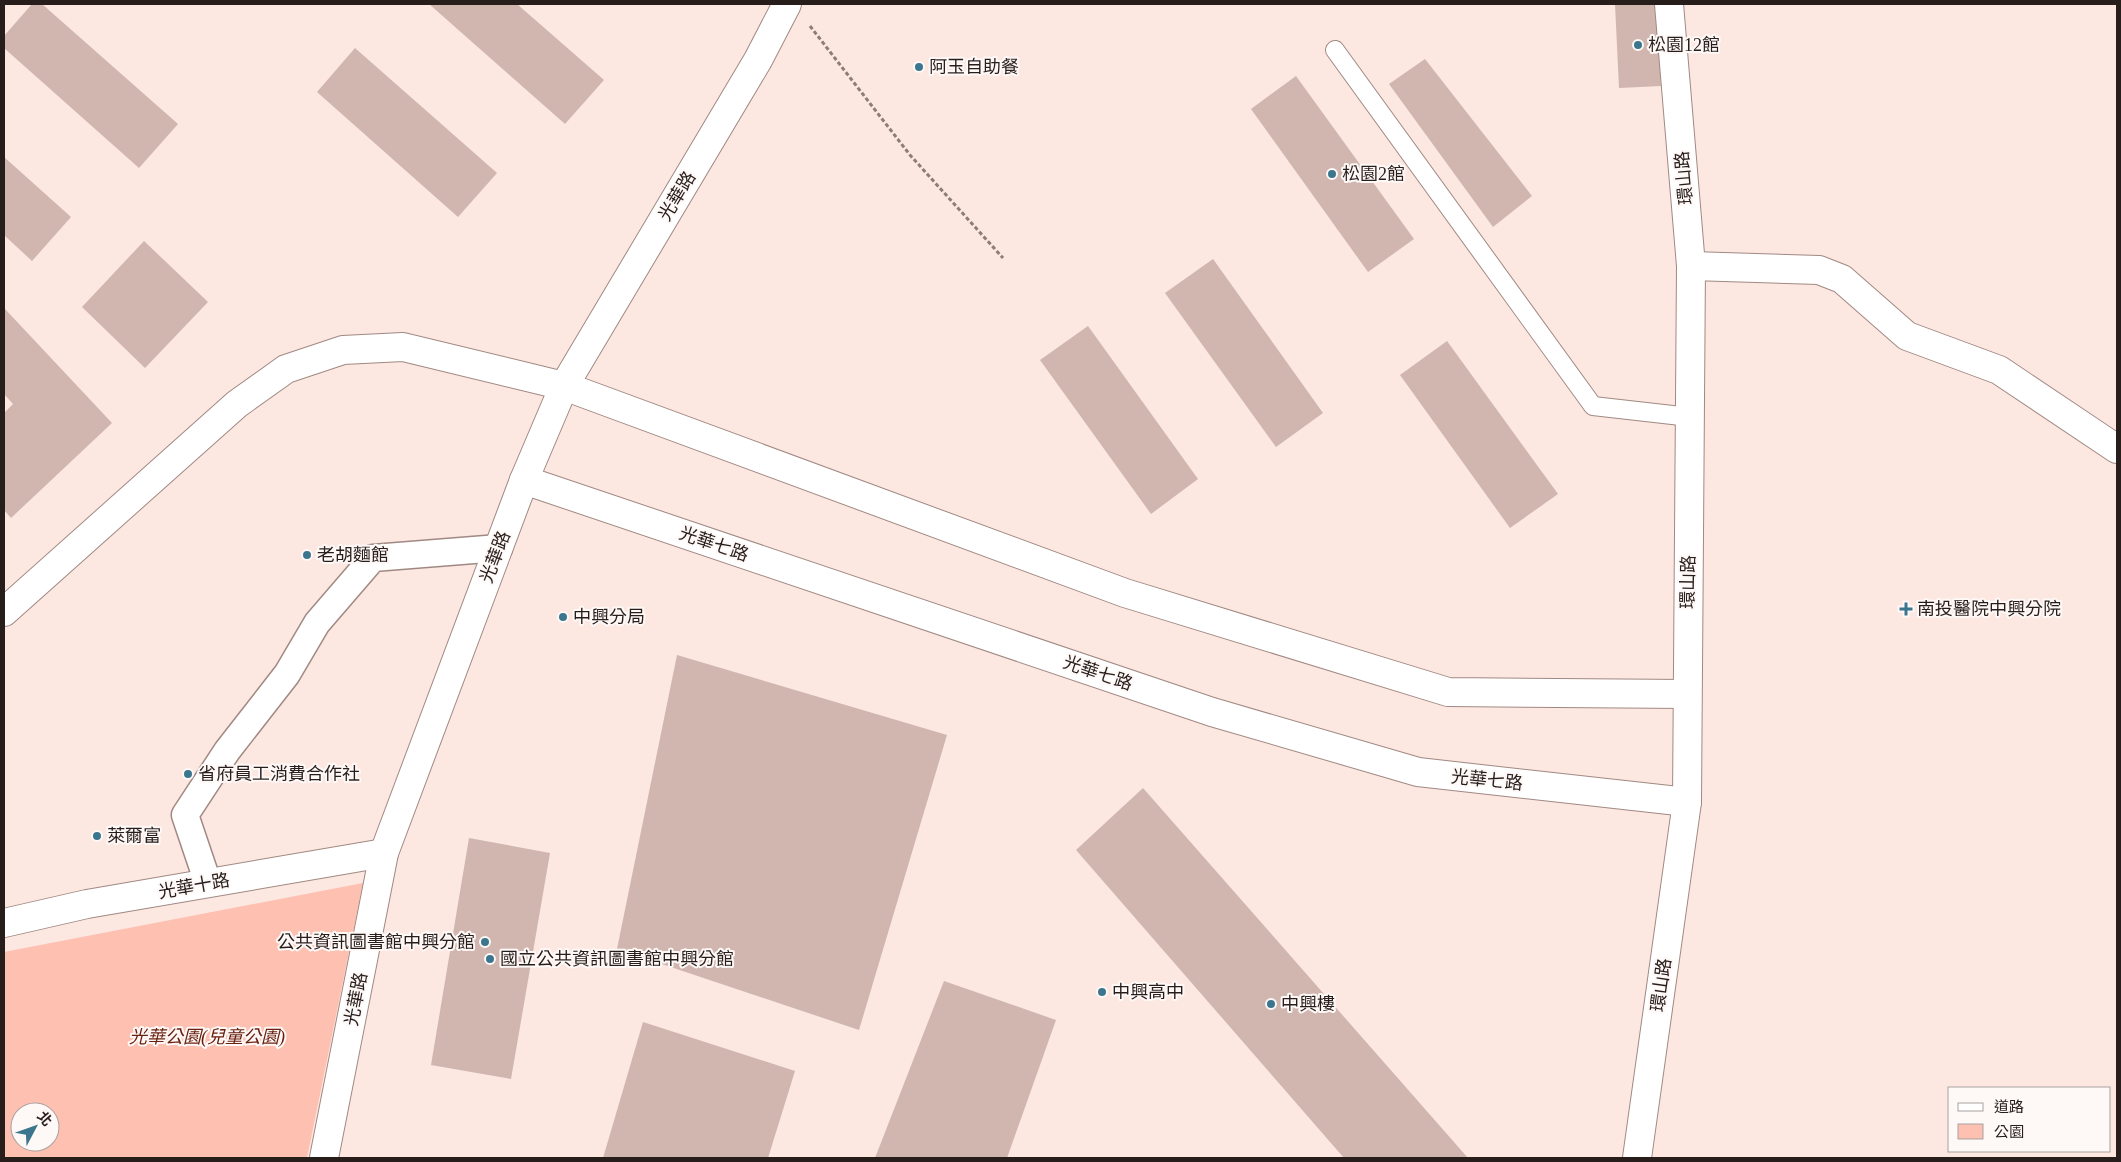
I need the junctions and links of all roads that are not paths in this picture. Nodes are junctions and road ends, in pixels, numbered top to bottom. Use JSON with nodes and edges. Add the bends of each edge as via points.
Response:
{"nodes":[{"id":1,"x":1669,"y":4,"type":"edge"},
{"id":2,"x":786,"y":6,"type":"edge"},
{"id":3,"x":1335,"y":50,"type":"dead end"},
{"id":4,"x":1691,"y":266,"type":"junction"},
{"id":5,"x":564,"y":386,"type":"junction"},
{"id":6,"x":1690,"y":417,"type":"junction"},
{"id":7,"x":2117,"y":450,"type":"edge"},
{"id":8,"x":524,"y":480,"type":"junction"},
{"id":9,"x":499,"y":548,"type":"junction"},
{"id":10,"x":4,"y":612,"type":"edge"},
{"id":11,"x":1687,"y":694,"type":"junction"},
{"id":12,"x":1686,"y":802,"type":"junction"},
{"id":13,"x":384,"y":853,"type":"junction"},
{"id":14,"x":208,"y":883,"type":"junction"},
{"id":15,"x":4,"y":923,"type":"edge"},
{"id":16,"x":324,"y":1158,"type":"edge"},
{"id":17,"x":1637,"y":1158,"type":"edge"}],
"edges":[{"from":1,"to":4,"type":"street","name":"環山路"},
{"from":2,"to":5,"type":"street","name":"光華路","via":[[758,60]]},
{"from":3,"to":6,"type":"lane","via":[[1593,406]]},
{"from":4,"to":6,"type":"street","name":"環山路"},
{"from":4,"to":7,"type":"street","via":[[1819,270],[1842,279],[1907,336],[1999,370]]},
{"from":5,"to":8,"type":"street","name":"光華路"},
{"from":5,"to":10,"type":"street","via":[[403,347],[343,350],[286,369],[237,404]]},
{"from":5,"to":11,"type":"street","via":[[1124,593],[1448,692]]},
{"from":6,"to":11,"type":"street","name":"環山路"},
{"from":8,"to":9,"type":"street","name":"光華路"},
{"from":8,"to":12,"type":"street","name":"光華七路","via":[[1212,712],[1418,772]]},
{"from":9,"to":13,"type":"street","name":"光華路"},
{"from":9,"to":14,"type":"street","via":[[373,558],[317,622],[287,674],[227,751],[185,815]]},
{"from":11,"to":12,"type":"street","name":"環山路"},
{"from":12,"to":17,"type":"street","name":"環山路"},
{"from":13,"to":14,"type":"street","name":"光華十路"},
{"from":13,"to":16,"type":"street","name":"光華路"},
{"from":14,"to":15,"type":"street","name":"光華十路","via":[[87,904]]}]}
